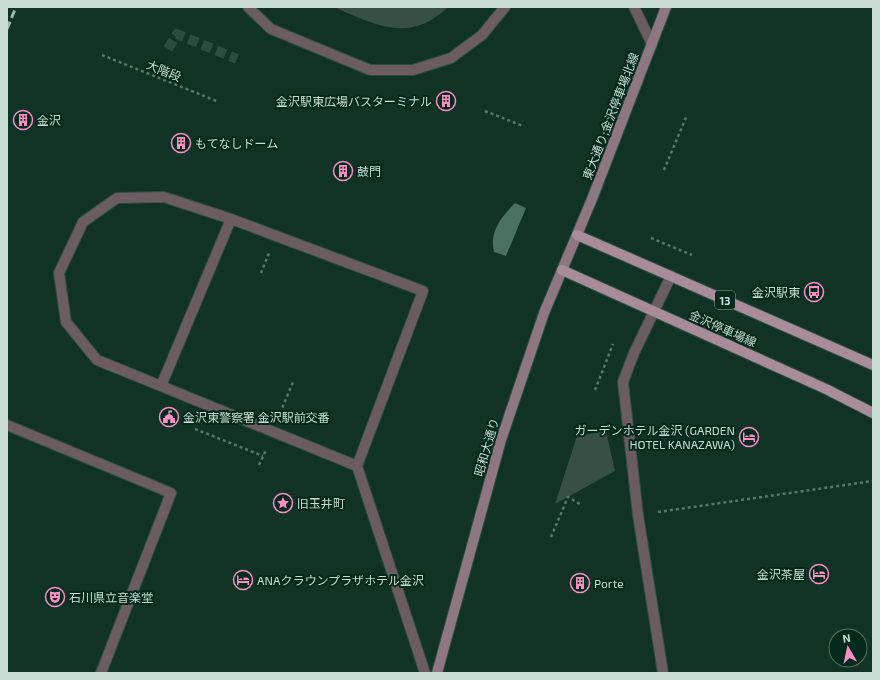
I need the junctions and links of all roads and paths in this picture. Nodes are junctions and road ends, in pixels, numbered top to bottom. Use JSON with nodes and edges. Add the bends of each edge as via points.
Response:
{"nodes":[{"id":1,"x":248,"y":7,"type":"edge"},
{"id":2,"x":505,"y":7,"type":"edge"},
{"id":3,"x":634,"y":7,"type":"edge"},
{"id":4,"x":666,"y":7,"type":"edge"},
{"id":5,"x":652,"y":44,"type":"junction"},
{"id":6,"x":102,"y":55,"type":"dead end"},
{"id":7,"x":219,"y":102,"type":"dead end"},
{"id":8,"x":485,"y":111,"type":"dead end"},
{"id":9,"x":687,"y":115,"type":"dead end"},
{"id":10,"x":523,"y":126,"type":"dead end"},
{"id":11,"x":664,"y":170,"type":"dead end"},
{"id":12,"x":231,"y":219,"type":"junction"},
{"id":13,"x":577,"y":235,"type":"junction"},
{"id":14,"x":652,"y":238,"type":"dead end"},
{"id":15,"x":271,"y":248,"type":"dead end"},
{"id":16,"x":692,"y":255,"type":"dead end"},
{"id":17,"x":562,"y":270,"type":"junction"},
{"id":18,"x":261,"y":273,"type":"dead end"},
{"id":19,"x":671,"y":276,"type":"junction"},
{"id":20,"x":654,"y":311,"type":"junction"},
{"id":21,"x":613,"y":344,"type":"dead end"},
{"id":22,"x":873,"y":365,"type":"edge"},
{"id":23,"x":161,"y":386,"type":"junction"},
{"id":24,"x":595,"y":390,"type":"dead end"},
{"id":25,"x":873,"y":413,"type":"edge"},
{"id":26,"x":7,"y":425,"type":"edge"},
{"id":27,"x":194,"y":429,"type":"dead end"},
{"id":28,"x":263,"y":456,"type":"dead end"},
{"id":29,"x":357,"y":466,"type":"junction"},
{"id":30,"x":873,"y":481,"type":"edge"},
{"id":31,"x":580,"y":504,"type":"dead end"},
{"id":32,"x":638,"y":515,"type":"junction"},
{"id":33,"x":551,"y":537,"type":"dead end"},
{"id":34,"x":101,"y":673,"type":"edge"},
{"id":35,"x":425,"y":673,"type":"edge"},
{"id":36,"x":437,"y":673,"type":"edge"},
{"id":37,"x":663,"y":673,"type":"edge"}],
"edges":[{"from":1,"to":2,"type":"street","via":[[271,29],[370,70],[413,70],[451,58],[482,35]]},
{"from":3,"to":5,"type":"street"},
{"from":4,"to":5,"type":"main road","name":"東大通り;金沢停車場北線"},
{"from":5,"to":13,"type":"main road","name":"東大通り;金沢停車場北線"},
{"from":6,"to":7,"type":"path","name":"大階段"},
{"from":8,"to":10,"type":"path"},
{"from":9,"to":11,"type":"path"},
{"from":12,"to":23,"type":"street"},
{"from":12,"to":23,"type":"street","via":[[164,197],[117,198],[83,222],[58,273],[66,322],[97,360]]},
{"from":12,"to":29,"type":"street","via":[[423,291]]},
{"from":13,"to":17,"type":"main road","name":"昭和大通り"},
{"from":13,"to":19,"type":"main road","number":"13"},
{"from":14,"to":16,"type":"path"},
{"from":15,"to":18,"type":"path"},
{"from":17,"to":20,"type":"main road","name":"金沢停車場線"},
{"from":17,"to":36,"type":"main road","name":"昭和大通り","via":[[544,313],[500,440]]},
{"from":19,"to":20,"type":"street"},
{"from":19,"to":22,"type":"main road","number":"13"},
{"from":20,"to":25,"type":"main road","name":"金沢停車場線"},
{"from":20,"to":32,"type":"street","via":[[623,382]]},
{"from":21,"to":24,"type":"path"},
{"from":23,"to":29,"type":"street"},
{"from":26,"to":34,"type":"street","via":[[171,493]]},
{"from":27,"to":28,"type":"path"},
{"from":29,"to":35,"type":"street"},
{"from":30,"to":32,"type":"path"},
{"from":31,"to":33,"type":"path","via":[[568,497]]},
{"from":32,"to":37,"type":"street"}]}
